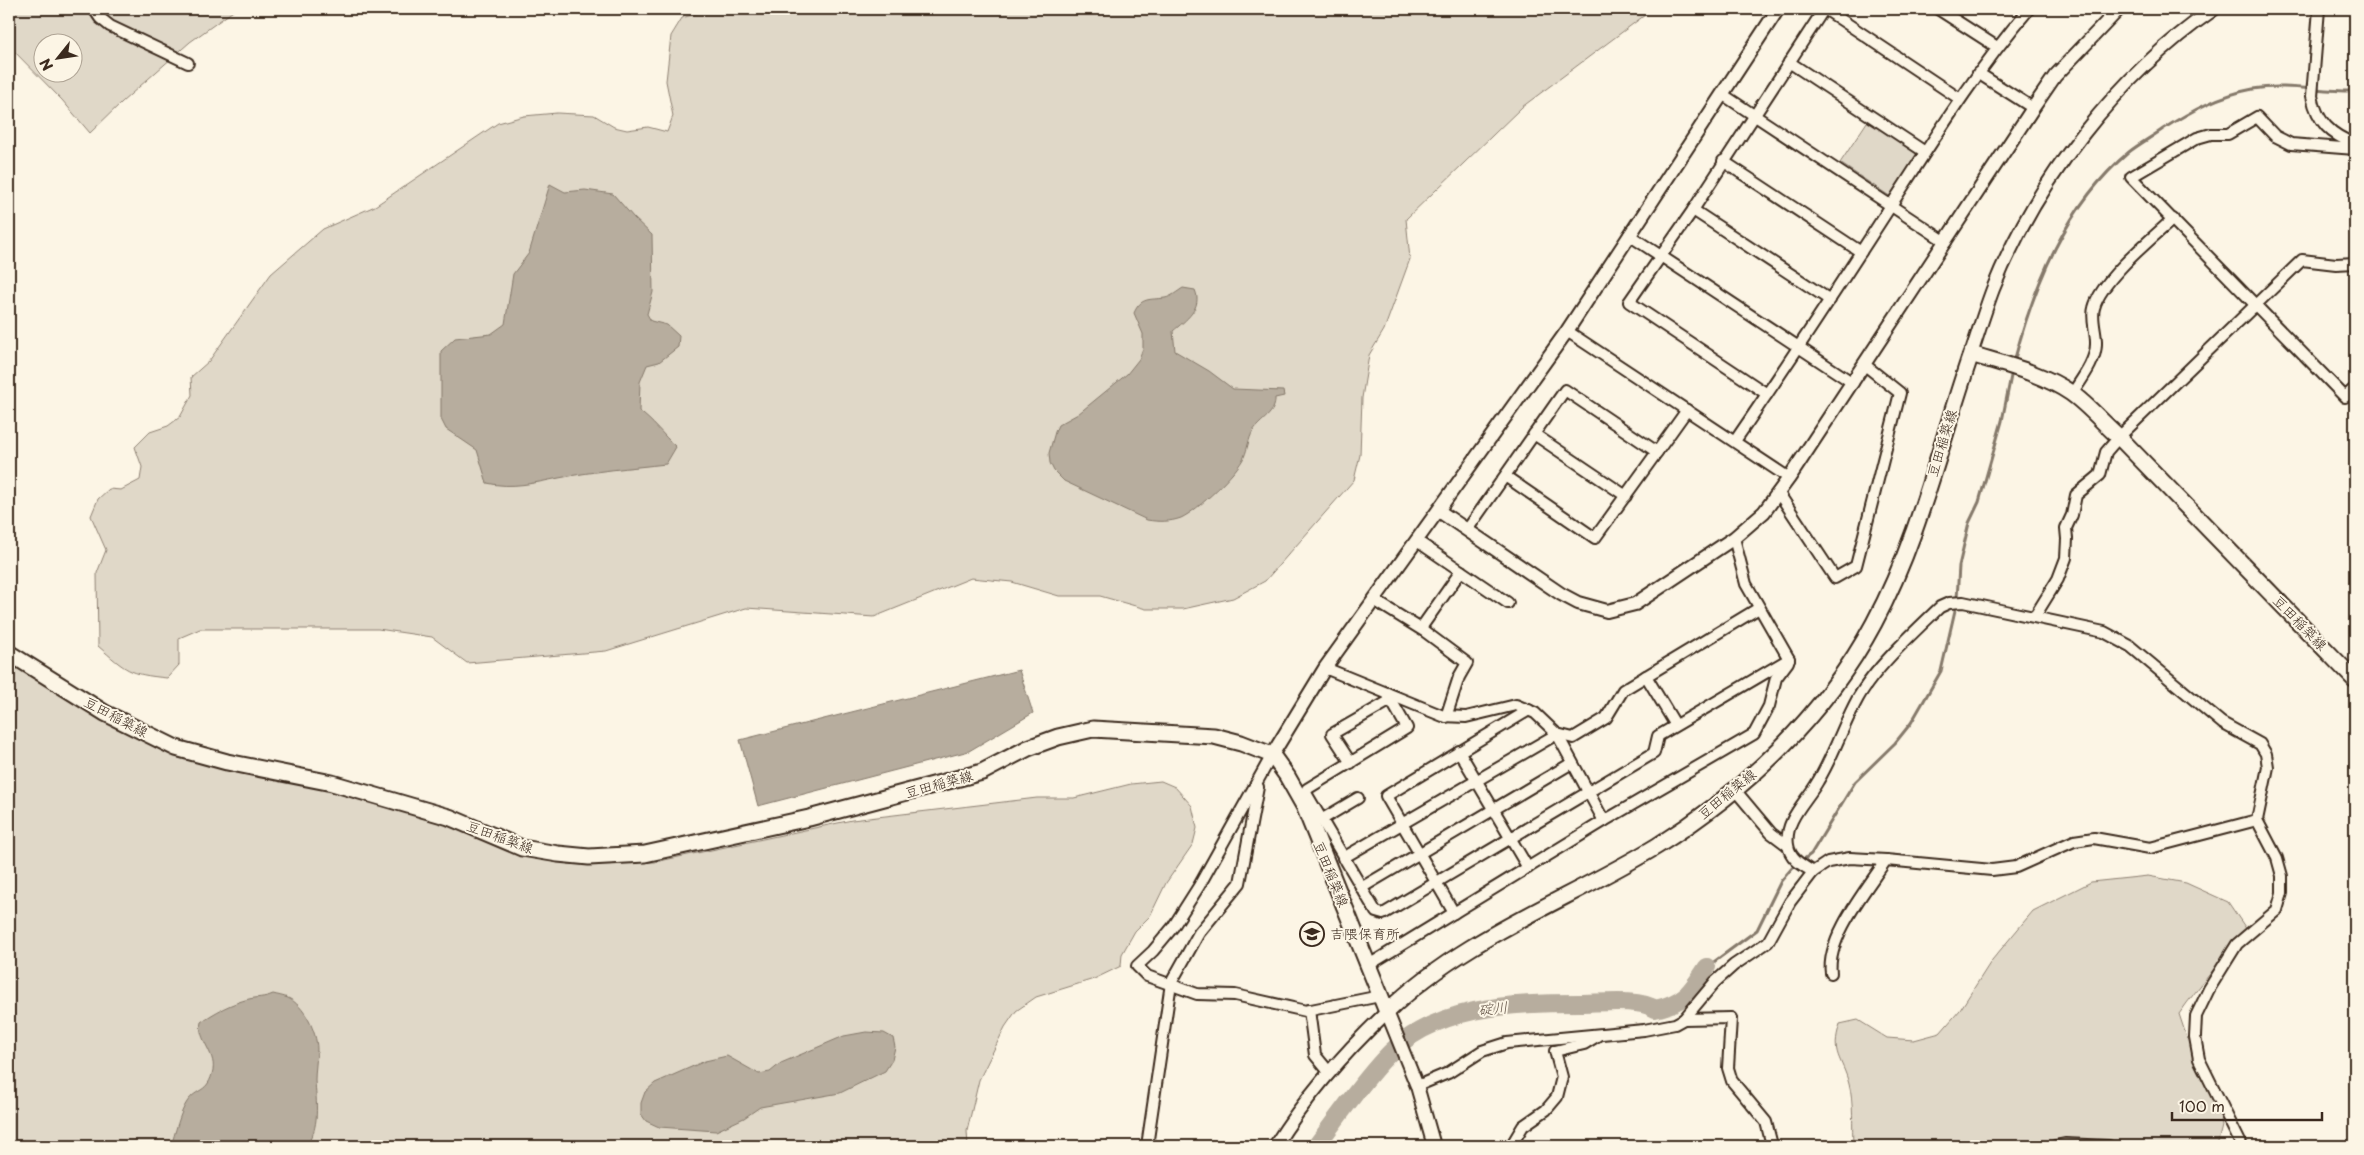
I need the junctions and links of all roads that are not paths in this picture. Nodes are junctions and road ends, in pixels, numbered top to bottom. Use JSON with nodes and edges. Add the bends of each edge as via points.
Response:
{"nodes":[{"id":1,"x":94,"y":9,"type":"edge"},
{"id":2,"x":1778,"y":9,"type":"edge"},
{"id":3,"x":1824,"y":9,"type":"edge"},
{"id":4,"x":1938,"y":9,"type":"edge"},
{"id":5,"x":2029,"y":9,"type":"edge"},
{"id":6,"x":2214,"y":9,"type":"edge"},
{"id":7,"x":2319,"y":9,"type":"edge"},
{"id":8,"x":2112,"y":11,"type":"edge"},
{"id":9,"x":1997,"y":47,"type":"junction"},
{"id":10,"x":1789,"y":62,"type":"junction"},
{"id":11,"x":188,"y":64,"type":"dead end"},
{"id":12,"x":1978,"y":73,"type":"junction"},
{"id":13,"x":1722,"y":94,"type":"junction"},
{"id":14,"x":1960,"y":99,"type":"junction"},
{"id":15,"x":2033,"y":108,"type":"junction"},
{"id":16,"x":1755,"y":114,"type":"junction"},
{"id":17,"x":2355,"y":144,"type":"edge"},
{"id":18,"x":2355,"y":149,"type":"edge"},
{"id":19,"x":1925,"y":152,"type":"junction"},
{"id":20,"x":1723,"y":161,"type":"junction"},
{"id":21,"x":1892,"y":205,"type":"junction"},
{"id":22,"x":1693,"y":210,"type":"junction"},
{"id":23,"x":2172,"y":219,"type":"junction"},
{"id":24,"x":1629,"y":234,"type":"junction"},
{"id":25,"x":1946,"y":242,"type":"junction"},
{"id":26,"x":1861,"y":252,"type":"junction"},
{"id":27,"x":1661,"y":256,"type":"junction"},
{"id":28,"x":2355,"y":263,"type":"edge"},
{"id":29,"x":1830,"y":300,"type":"junction"},
{"id":30,"x":2256,"y":305,"type":"junction"},
{"id":31,"x":1567,"y":331,"type":"junction"},
{"id":32,"x":1799,"y":348,"type":"junction"},
{"id":33,"x":1971,"y":354,"type":"junction"},
{"id":34,"x":1865,"y":365,"type":"junction"},
{"id":35,"x":1853,"y":383,"type":"junction"},
{"id":36,"x":2355,"y":388,"type":"edge"},
{"id":37,"x":2071,"y":393,"type":"junction"},
{"id":38,"x":1767,"y":394,"type":"junction"},
{"id":39,"x":1687,"y":410,"type":"junction"},
{"id":40,"x":1534,"y":434,"type":"junction"},
{"id":41,"x":2119,"y":437,"type":"junction"},
{"id":42,"x":1735,"y":441,"type":"junction"},
{"id":43,"x":1657,"y":452,"type":"junction"},
{"id":44,"x":1505,"y":476,"type":"junction"},
{"id":45,"x":1789,"y":478,"type":"junction"},
{"id":46,"x":1778,"y":492,"type":"junction"},
{"id":47,"x":1626,"y":496,"type":"junction"},
{"id":48,"x":1439,"y":511,"type":"junction"},
{"id":49,"x":1467,"y":530,"type":"junction"},
{"id":50,"x":1734,"y":538,"type":"junction"},
{"id":51,"x":1417,"y":541,"type":"junction"},
{"id":52,"x":1461,"y":571,"type":"junction"},
{"id":53,"x":1374,"y":600,"type":"junction"},
{"id":54,"x":1508,"y":603,"type":"dead end"},
{"id":55,"x":1759,"y":608,"type":"junction"},
{"id":56,"x":2035,"y":616,"type":"junction"},
{"id":57,"x":1421,"y":628,"type":"junction"},
{"id":58,"x":9,"y":653,"type":"edge"},
{"id":59,"x":1790,"y":659,"type":"junction"},
{"id":60,"x":1325,"y":668,"type":"junction"},
{"id":61,"x":1646,"y":676,"type":"junction"},
{"id":62,"x":2355,"y":680,"type":"edge"},
{"id":63,"x":1389,"y":696,"type":"junction"},
{"id":64,"x":1529,"y":710,"type":"junction"},
{"id":65,"x":1446,"y":717,"type":"junction"},
{"id":66,"x":1675,"y":724,"type":"junction"},
{"id":67,"x":1557,"y":734,"type":"junction"},
{"id":68,"x":1459,"y":751,"type":"junction"},
{"id":69,"x":1272,"y":755,"type":"junction"},
{"id":70,"x":1351,"y":763,"type":"junction"},
{"id":71,"x":1572,"y":763,"type":"junction"},
{"id":72,"x":1261,"y":776,"type":"junction"},
{"id":73,"x":1477,"y":780,"type":"junction"},
{"id":74,"x":1735,"y":790,"type":"junction"},
{"id":75,"x":1588,"y":792,"type":"junction"},
{"id":76,"x":1302,"y":794,"type":"junction"},
{"id":77,"x":1358,"y":798,"type":"dead end"},
{"id":78,"x":1494,"y":809,"type":"junction"},
{"id":79,"x":1321,"y":820,"type":"junction"},
{"id":80,"x":2257,"y":820,"type":"junction"},
{"id":81,"x":1604,"y":821,"type":"junction"},
{"id":82,"x":1402,"y":824,"type":"junction"},
{"id":83,"x":1511,"y":838,"type":"junction"},
{"id":84,"x":1788,"y":845,"type":"junction"},
{"id":85,"x":1419,"y":853,"type":"junction"},
{"id":86,"x":1343,"y":858,"type":"junction"},
{"id":87,"x":1886,"y":860,"type":"junction"},
{"id":88,"x":1528,"y":868,"type":"junction"},
{"id":89,"x":1813,"y":872,"type":"junction"},
{"id":90,"x":1436,"y":882,"type":"junction"},
{"id":91,"x":1361,"y":888,"type":"junction"},
{"id":92,"x":1454,"y":913,"type":"junction"},
{"id":93,"x":1367,"y":966,"type":"junction"},
{"id":94,"x":1831,"y":973,"type":"dead end"},
{"id":95,"x":1171,"y":983,"type":"junction"},
{"id":96,"x":1380,"y":996,"type":"junction"},
{"id":97,"x":1309,"y":1010,"type":"junction"},
{"id":98,"x":1387,"y":1012,"type":"junction"},
{"id":99,"x":1684,"y":1019,"type":"junction"},
{"id":100,"x":1601,"y":1034,"type":"junction"},
{"id":101,"x":1329,"y":1072,"type":"junction"},
{"id":102,"x":1417,"y":1086,"type":"junction"},
{"id":103,"x":1148,"y":1146,"type":"edge"},
{"id":104,"x":1275,"y":1146,"type":"edge"},
{"id":105,"x":1434,"y":1146,"type":"edge"},
{"id":106,"x":1510,"y":1146,"type":"edge"},
{"id":107,"x":1771,"y":1146,"type":"edge"},
{"id":108,"x":2055,"y":1146,"type":"edge"},
{"id":109,"x":2109,"y":1146,"type":"edge"},
{"id":110,"x":2242,"y":1146,"type":"edge"}],
"edges":[{"from":1,"to":11,"type":"street","via":[[110,26]]},
{"from":2,"to":13,"type":"street"},
{"from":3,"to":10,"type":"street"},
{"from":3,"to":14,"type":"street"},
{"from":4,"to":9,"type":"street"},
{"from":5,"to":9,"type":"street"},
{"from":6,"to":33,"type":"street","via":[[2155,54],[2108,104],[2066,158],[2030,214],[1993,288]]},
{"from":7,"to":17,"type":"street","via":[[2312,96],[2314,106],[2330,131]]},
{"from":8,"to":15,"type":"street","via":[[2055,76]]},
{"from":9,"to":12,"type":"street"},
{"from":10,"to":16,"type":"street"},
{"from":10,"to":19,"type":"street"},
{"from":12,"to":14,"type":"street"},
{"from":12,"to":15,"type":"street"},
{"from":13,"to":16,"type":"street"},
{"from":13,"to":24,"type":"street"},
{"from":14,"to":19,"type":"street"},
{"from":15,"to":25,"type":"street"},
{"from":16,"to":20,"type":"street"},
{"from":16,"to":21,"type":"street"},
{"from":18,"to":23,"type":"street","via":[[2291,144],[2275,136],[2257,117],[2236,131],[2197,138],[2131,177]]},
{"from":19,"to":21,"type":"street"},
{"from":20,"to":22,"type":"street"},
{"from":20,"to":26,"type":"street"},
{"from":21,"to":25,"type":"street"},
{"from":21,"to":26,"type":"street"},
{"from":22,"to":27,"type":"street"},
{"from":22,"to":29,"type":"street"},
{"from":23,"to":30,"type":"street"},
{"from":23,"to":37,"type":"street","via":[[2111,279],[2102,292],[2093,308],[2095,351]]},
{"from":24,"to":27,"type":"street"},
{"from":24,"to":31,"type":"street"},
{"from":25,"to":34,"type":"street"},
{"from":26,"to":29,"type":"street"},
{"from":27,"to":32,"type":"street"},
{"from":27,"to":38,"type":"street","via":[[1629,302]]},
{"from":28,"to":30,"type":"street","via":[[2302,260]]},
{"from":29,"to":32,"type":"street"},
{"from":30,"to":36,"type":"street","via":[[2345,398]]},
{"from":30,"to":41,"type":"street"},
{"from":31,"to":39,"type":"street"},
{"from":31,"to":48,"type":"street"},
{"from":32,"to":35,"type":"street"},
{"from":32,"to":38,"type":"street"},
{"from":33,"to":37,"type":"main road","name":"豆田稲築線"},
{"from":33,"to":74,"type":"main road","name":"豆田稲築線","via":[[1917,519],[1874,623],[1851,661],[1806,719]]},
{"from":34,"to":35,"type":"street"},
{"from":34,"to":46,"type":"street","via":[[1900,393],[1856,566],[1835,578]]},
{"from":35,"to":45,"type":"street"},
{"from":37,"to":41,"type":"main road","name":"豆田稲築線"},
{"from":38,"to":42,"type":"street"},
{"from":39,"to":42,"type":"street"},
{"from":39,"to":43,"type":"street"},
{"from":40,"to":43,"type":"street","via":[[1565,390]]},
{"from":40,"to":44,"type":"street"},
{"from":40,"to":47,"type":"street"},
{"from":41,"to":56,"type":"street","via":[[2106,452],[2100,475],[2076,495],[2066,528],[2066,558],[2058,580]]},
{"from":41,"to":62,"type":"main road","name":"豆田稲築線"},
{"from":42,"to":45,"type":"street"},
{"from":43,"to":47,"type":"street"},
{"from":44,"to":47,"type":"street","via":[[1595,538]]},
{"from":44,"to":49,"type":"street"},
{"from":45,"to":46,"type":"street"},
{"from":46,"to":50,"type":"street","via":[[1764,512]]},
{"from":48,"to":49,"type":"street"},
{"from":48,"to":51,"type":"street"},
{"from":49,"to":50,"type":"street","via":[[1561,594],[1578,603],[1607,611],[1635,604]]},
{"from":50,"to":55,"type":"street","via":[[1746,584]]},
{"from":51,"to":52,"type":"street"},
{"from":51,"to":53,"type":"street"},
{"from":52,"to":54,"type":"street"},
{"from":52,"to":57,"type":"street"},
{"from":53,"to":57,"type":"street"},
{"from":53,"to":60,"type":"street"},
{"from":55,"to":59,"type":"street"},
{"from":55,"to":61,"type":"street"},
{"from":56,"to":80,"type":"street","via":[[2104,632],[2130,646],[2222,723],[2260,744],[2268,767]]},
{"from":56,"to":84,"type":"street","via":[[1962,602],[1940,608],[1874,676],[1858,698],[1819,781],[1788,828]]},
{"from":57,"to":65,"type":"street","via":[[1467,662]]},
{"from":58,"to":69,"type":"main road","name":"豆田稲築線","via":[[105,713],[176,748],[332,783],[449,817],[522,848],[574,856],[645,854],[809,818],[982,772],[1043,742],[1093,730],[1214,736]]},
{"from":59,"to":66,"type":"street"},
{"from":59,"to":81,"type":"street","via":[[1776,678],[1769,706],[1754,734]]},
{"from":60,"to":63,"type":"street"},
{"from":60,"to":69,"type":"street"},
{"from":61,"to":66,"type":"street"},
{"from":61,"to":67,"type":"street","via":[[1623,690],[1601,723],[1573,738]]},
{"from":63,"to":65,"type":"street"},
{"from":63,"to":70,"type":"street","via":[[1407,728]]},
{"from":63,"to":70,"type":"street","via":[[1332,734]]},
{"from":64,"to":65,"type":"street","via":[[1516,705],[1466,717]]},
{"from":64,"to":67,"type":"street"},
{"from":64,"to":68,"type":"street"},
{"from":66,"to":75,"type":"street","via":[[1658,736],[1654,753]]},
{"from":67,"to":71,"type":"street"},
{"from":67,"to":73,"type":"street"},
{"from":68,"to":73,"type":"street"},
{"from":68,"to":82,"type":"street","via":[[1386,796]]},
{"from":69,"to":72,"type":"street"},
{"from":69,"to":76,"type":"main road","name":"豆田稲築線"},
{"from":70,"to":76,"type":"street"},
{"from":71,"to":75,"type":"street"},
{"from":71,"to":78,"type":"street"},
{"from":72,"to":95,"type":"street","via":[[1240,883],[1199,933]]},
{"from":72,"to":95,"type":"street","via":[[1173,927],[1137,966],[1147,976]]},
{"from":73,"to":78,"type":"street"},
{"from":73,"to":82,"type":"street"},
{"from":74,"to":84,"type":"street","via":[[1771,833]]},
{"from":74,"to":98,"type":"main road","name":"豆田稲築線","via":[[1656,846],[1476,945],[1410,990]]},
{"from":75,"to":81,"type":"street"},
{"from":75,"to":83,"type":"street"},
{"from":76,"to":79,"type":"street"},
{"from":76,"to":93,"type":"main road","name":"豆田稲築線"},
{"from":77,"to":79,"type":"street"},
{"from":78,"to":83,"type":"street"},
{"from":78,"to":85,"type":"street"},
{"from":79,"to":86,"type":"street"},
{"from":80,"to":87,"type":"street","via":[[2150,848],[2094,838],[2074,841],[2016,867],[1992,870]]},
{"from":80,"to":110,"type":"street","via":[[2277,858],[2282,893],[2277,910],[2237,944],[2209,990],[2196,1016],[2195,1037],[2199,1059]]},
{"from":81,"to":88,"type":"street"},
{"from":82,"to":85,"type":"street"},
{"from":82,"to":86,"type":"street"},
{"from":83,"to":88,"type":"street"},
{"from":83,"to":90,"type":"street"},
{"from":84,"to":89,"type":"street","via":[[1796,861]]},
{"from":85,"to":90,"type":"street"},
{"from":85,"to":91,"type":"street"},
{"from":86,"to":91,"type":"street"},
{"from":87,"to":89,"type":"street","via":[[1837,860]]},
{"from":87,"to":94,"type":"street","via":[[1837,937]]},
{"from":88,"to":92,"type":"street"},
{"from":89,"to":99,"type":"street","via":[[1790,902],[1768,942],[1715,982]]},
{"from":90,"to":91,"type":"street","via":[[1383,914],[1376,912]]},
{"from":90,"to":92,"type":"street"},
{"from":92,"to":93,"type":"street"},
{"from":93,"to":96,"type":"main road","name":"豆田稲築線"},
{"from":95,"to":97,"type":"street","via":[[1197,994],[1235,995]]},
{"from":95,"to":103,"type":"street"},
{"from":96,"to":97,"type":"street"},
{"from":96,"to":98,"type":"main road","name":"豆田稲築線"},
{"from":97,"to":101,"type":"street","via":[[1315,1055]]},
{"from":98,"to":101,"type":"street"},
{"from":98,"to":102,"type":"street"},
{"from":99,"to":100,"type":"street","via":[[1676,1024],[1644,1030]]},
{"from":99,"to":107,"type":"street","via":[[1731,1018],[1728,1068],[1732,1082],[1766,1122]]},
{"from":100,"to":102,"type":"street","via":[[1502,1044],[1482,1051],[1448,1073]]},
{"from":100,"to":106,"type":"street","via":[[1584,1044],[1555,1051],[1562,1077],[1557,1097],[1546,1110],[1523,1126]]},
{"from":101,"to":104,"type":"street"},
{"from":102,"to":105,"type":"street"},
{"from":108,"to":109,"type":"street"}]}
